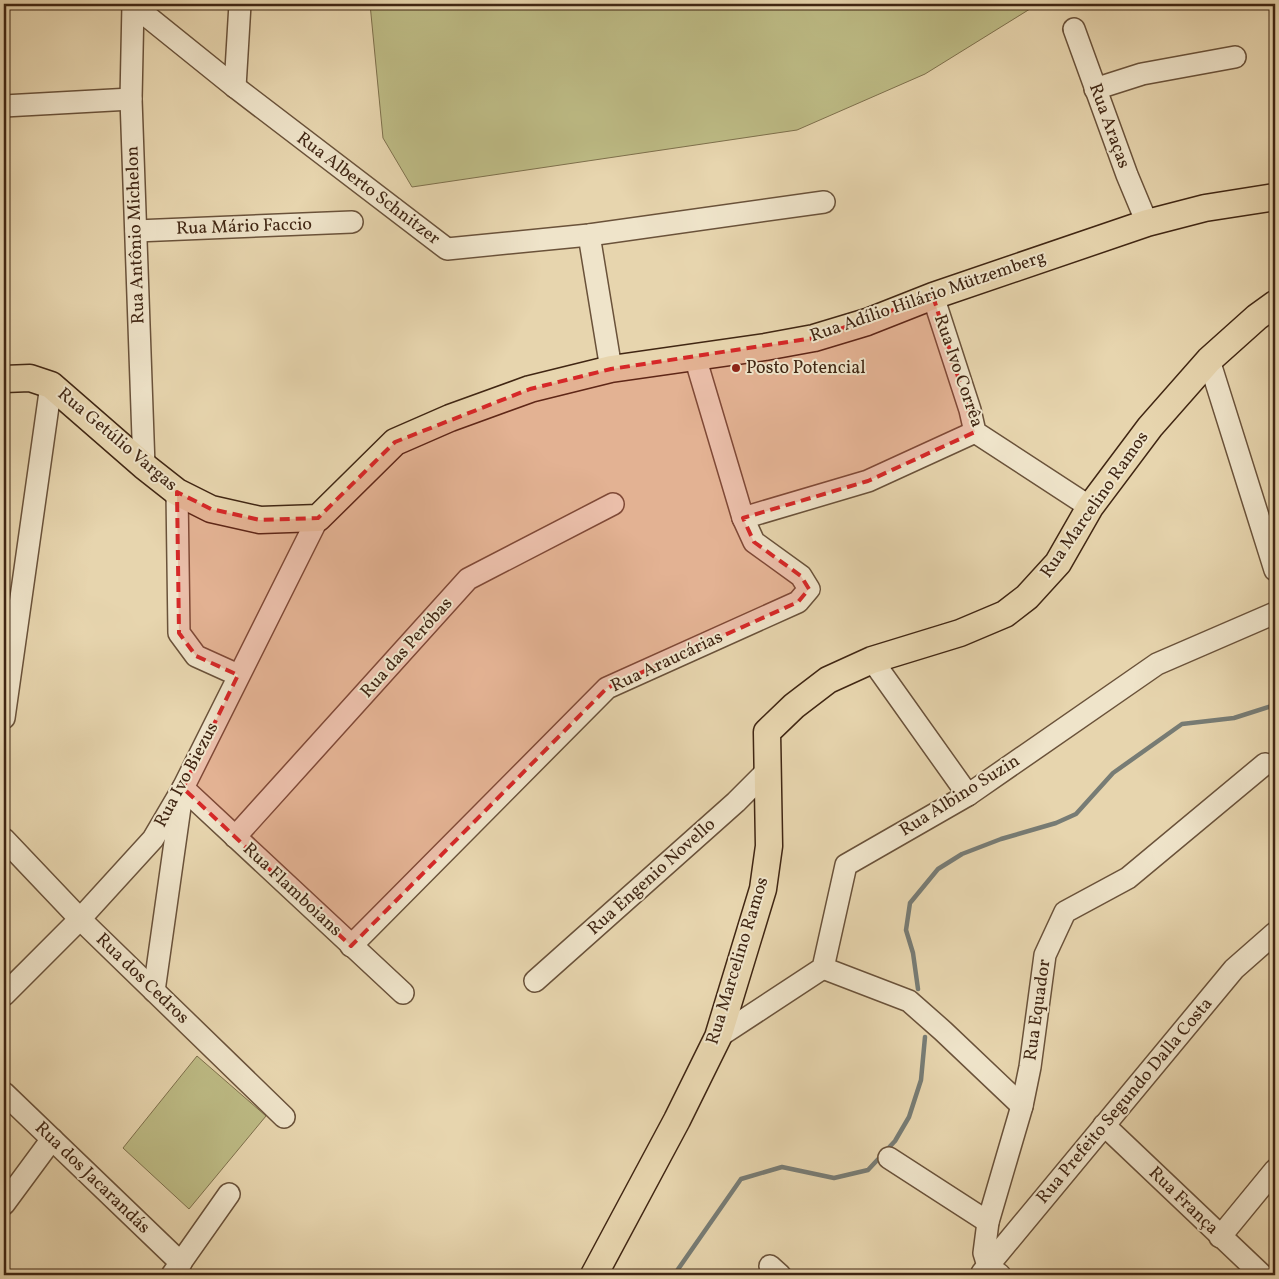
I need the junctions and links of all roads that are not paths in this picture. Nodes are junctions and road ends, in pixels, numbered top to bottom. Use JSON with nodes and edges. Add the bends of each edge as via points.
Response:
{"nodes":[{"id":1,"x":132,"y":4,"type":"edge"},
{"id":2,"x":240,"y":4,"type":"edge"},
{"id":3,"x":1074,"y":29,"type":"dead end"},
{"id":4,"x":1235,"y":57,"type":"dead end"},
{"id":5,"x":235,"y":88,"type":"junction"},
{"id":6,"x":1095,"y":89,"type":"junction"},
{"id":7,"x":131,"y":99,"type":"junction"},
{"id":8,"x":4,"y":106,"type":"edge"},
{"id":9,"x":1275,"y":197,"type":"edge"},
{"id":10,"x":824,"y":202,"type":"dead end"},
{"id":11,"x":352,"y":222,"type":"dead end"},
{"id":12,"x":1147,"y":223,"type":"junction"},
{"id":13,"x":136,"y":231,"type":"junction"},
{"id":14,"x":589,"y":235,"type":"junction"},
{"id":15,"x":933,"y":296,"type":"junction"},
{"id":16,"x":1275,"y":304,"type":"edge"},
{"id":17,"x":695,"y":357,"type":"junction"},
{"id":18,"x":1209,"y":360,"type":"junction"},
{"id":19,"x":611,"y":369,"type":"junction"},
{"id":20,"x":4,"y":379,"type":"edge"},
{"id":21,"x":51,"y":385,"type":"junction"},
{"id":22,"x":975,"y":432,"type":"junction"},
{"id":23,"x":144,"y":466,"type":"junction"},
{"id":24,"x":177,"y":492,"type":"junction"},
{"id":25,"x":613,"y":504,"type":"dead end"},
{"id":26,"x":1090,"y":507,"type":"junction"},
{"id":27,"x":318,"y":518,"type":"junction"},
{"id":28,"x":743,"y":518,"type":"junction"},
{"id":29,"x":1275,"y":570,"type":"edge"},
{"id":30,"x":1275,"y":613,"type":"edge"},
{"id":31,"x":872,"y":660,"type":"junction"},
{"id":32,"x":238,"y":675,"type":"junction"},
{"id":33,"x":4,"y":718,"type":"edge"},
{"id":34,"x":1265,"y":764,"type":"dead end"},
{"id":35,"x":767,"y":771,"type":"junction"},
{"id":36,"x":182,"y":788,"type":"junction"},
{"id":37,"x":968,"y":796,"type":"junction"},
{"id":38,"x":235,"y":837,"type":"junction"},
{"id":39,"x":4,"y":839,"type":"edge"},
{"id":40,"x":80,"y":919,"type":"junction"},
{"id":41,"x":1275,"y":933,"type":"edge"},
{"id":42,"x":351,"y":946,"type":"junction"},
{"id":43,"x":823,"y":968,"type":"junction"},
{"id":44,"x":534,"y":981,"type":"dead end"},
{"id":45,"x":154,"y":991,"type":"junction"},
{"id":46,"x":402,"y":993,"type":"dead end"},
{"id":47,"x":4,"y":995,"type":"edge"},
{"id":48,"x":718,"y":1037,"type":"junction"},
{"id":49,"x":4,"y":1093,"type":"edge"},
{"id":50,"x":1022,"y":1106,"type":"junction"},
{"id":51,"x":284,"y":1117,"type":"dead end"},
{"id":52,"x":1104,"y":1125,"type":"junction"},
{"id":53,"x":52,"y":1139,"type":"junction"},
{"id":54,"x":889,"y":1158,"type":"dead end"},
{"id":55,"x":1275,"y":1170,"type":"edge"},
{"id":56,"x":229,"y":1194,"type":"dead end"},
{"id":57,"x":4,"y":1204,"type":"edge"},
{"id":58,"x":988,"y":1222,"type":"junction"},
{"id":59,"x":1220,"y":1237,"type":"junction"},
{"id":60,"x":177,"y":1269,"type":"edge"},
{"id":61,"x":989,"y":1272,"type":"edge"},
{"id":62,"x":594,"y":1275,"type":"edge"},
{"id":63,"x":1262,"y":1275,"type":"edge"}],
"edges":[{"from":1,"to":5,"type":"street","name":"Rua Alberto Schnitzer"},
{"from":1,"to":7,"type":"street","name":"Rua Antônio Michelon"},
{"from":2,"to":5,"type":"street"},
{"from":3,"to":6,"type":"street","name":"Rua Araças"},
{"from":4,"to":6,"type":"street","via":[[1142,74]]},
{"from":5,"to":14,"type":"street","name":"Rua Alberto Schnitzer","via":[[447,249]]},
{"from":6,"to":12,"type":"street","name":"Rua Araças"},
{"from":7,"to":8,"type":"street"},
{"from":7,"to":13,"type":"street","name":"Rua Antônio Michelon"},
{"from":9,"to":12,"type":"main road","name":"Rua Adílio Hilário Mützemberg","via":[[1205,208]]},
{"from":10,"to":14,"type":"street","name":"Rua Alberto Schnitzer"},
{"from":11,"to":13,"type":"street","name":"Rua Mário Faccio"},
{"from":12,"to":15,"type":"main road","name":"Rua Adílio Hilário Mützemberg"},
{"from":13,"to":23,"type":"street","name":"Rua Antônio Michelon"},
{"from":14,"to":19,"type":"street"},
{"from":15,"to":17,"type":"main road","name":"Rua Adílio Hilário Mützemberg","via":[[867,322],[814,338]]},
{"from":15,"to":22,"type":"street","name":"Rua Ivo Corrêa"},
{"from":16,"to":18,"type":"main road","name":"Rua Marcelino Ramos"},
{"from":17,"to":19,"type":"main road","name":"Rua Adílio Hilário Mützemberg"},
{"from":17,"to":28,"type":"street","name":"Rua Araucárias"},
{"from":18,"to":26,"type":"main road","name":"Rua Marcelino Ramos","via":[[1150,427]]},
{"from":18,"to":29,"type":"street"},
{"from":19,"to":27,"type":"main road","name":"Rua Adílio Hilário Mützemberg","via":[[530,389],[395,442]]},
{"from":20,"to":21,"type":"main road","name":"Rua Getúlio Vargas","via":[[30,378]]},
{"from":21,"to":23,"type":"main road","name":"Rua Getúlio Vargas"},
{"from":21,"to":33,"type":"street"},
{"from":22,"to":26,"type":"street","name":"Rua Ivo Corrêa"},
{"from":22,"to":28,"type":"street","via":[[868,481]]},
{"from":23,"to":24,"type":"main road","name":"Rua Getúlio Vargas"},
{"from":24,"to":27,"type":"main road","name":"Rua Getúlio Vargas","via":[[211,509],[260,520]]},
{"from":24,"to":32,"type":"street","via":[[179,633],[196,656]]},
{"from":25,"to":38,"type":"street","name":"Rua das Peróbas","via":[[468,579]]},
{"from":26,"to":31,"type":"main road","name":"Rua Marcelino Ramos","via":[[1058,563],[1027,597],[1005,614],[960,633]]},
{"from":27,"to":32,"type":"street","name":"Rua Ivo Biezus"},
{"from":28,"to":42,"type":"street","name":"Rua Araucárias","via":[[754,542],[801,576],[809,589],[798,602],[607,688]]},
{"from":30,"to":37,"type":"street","name":"Rua Albino Suzin","via":[[1157,664]]},
{"from":31,"to":35,"type":"main road","name":"Rua Marcelino Ramos","via":[[828,680],[767,732]]},
{"from":31,"to":37,"type":"street"},
{"from":32,"to":36,"type":"street","name":"Rua Ivo Biezus"},
{"from":34,"to":50,"type":"street","name":"Rua Equador","via":[[1128,878],[1065,912],[1045,955]]},
{"from":35,"to":44,"type":"street","name":"Rua Engenio Novello"},
{"from":35,"to":48,"type":"main road","name":"Rua Marcelino Ramos","via":[[769,846],[763,889]]},
{"from":36,"to":38,"type":"street","name":"Rua Flamboians"},
{"from":36,"to":40,"type":"street","name":"Rua Ivo Biezus","via":[[154,839]]},
{"from":36,"to":45,"type":"street"},
{"from":37,"to":43,"type":"street","name":"Rua Albino Suzin","via":[[846,865]]},
{"from":38,"to":42,"type":"street","name":"Rua Flamboians"},
{"from":39,"to":40,"type":"street","name":"Rua dos Cedros"},
{"from":40,"to":45,"type":"street","name":"Rua dos Cedros"},
{"from":40,"to":47,"type":"street","name":"Rua Ivo Biezus"},
{"from":41,"to":52,"type":"street","name":"Rua Prefeito Segundo Dalla Costa","via":[[1234,969]]},
{"from":42,"to":46,"type":"street","name":"Rua Flamboians"},
{"from":43,"to":48,"type":"street"},
{"from":43,"to":50,"type":"street","via":[[909,1001]]},
{"from":45,"to":51,"type":"street","name":"Rua dos Cedros"},
{"from":48,"to":62,"type":"main road","name":"Rua Marcelino Ramos"},
{"from":49,"to":53,"type":"street","name":"Rua dos Jacarandás"},
{"from":50,"to":58,"type":"street","name":"Rua Equador"},
{"from":52,"to":59,"type":"street","name":"Rua França"},
{"from":52,"to":61,"type":"street","name":"Rua Prefeito Segundo Dalla Costa"},
{"from":53,"to":57,"type":"street"},
{"from":53,"to":60,"type":"street","name":"Rua dos Jacarandás"},
{"from":54,"to":58,"type":"street"},
{"from":55,"to":59,"type":"street"},
{"from":56,"to":60,"type":"street"},
{"from":58,"to":61,"type":"street","name":"Rua Equador","via":[[984,1253]]},
{"from":59,"to":63,"type":"street","name":"Rua França"}]}
